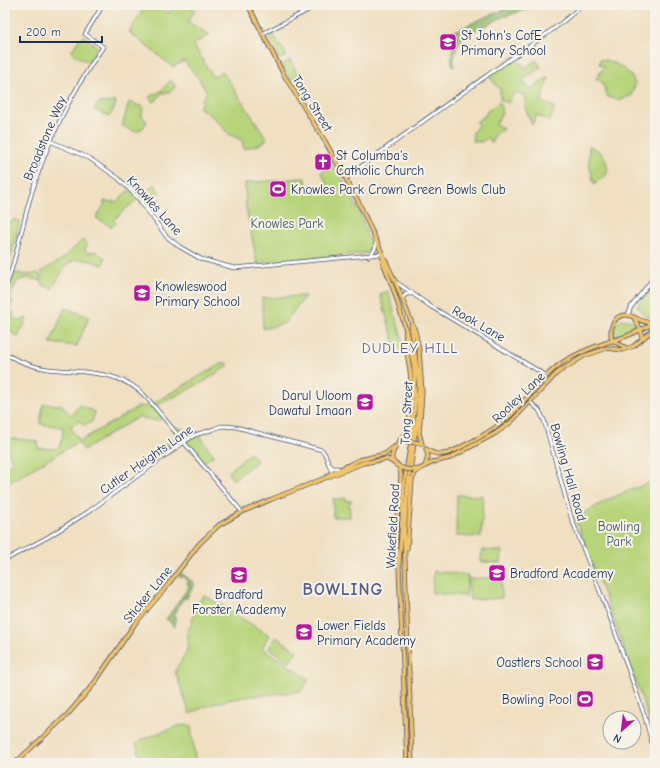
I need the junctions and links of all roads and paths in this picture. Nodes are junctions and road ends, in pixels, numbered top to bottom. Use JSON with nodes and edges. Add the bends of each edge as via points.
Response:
{"nodes":[{"id":1,"x":103,"y":5,"type":"edge"},
{"id":2,"x":248,"y":5,"type":"edge"},
{"id":3,"x":318,"y":5,"type":"edge"},
{"id":4,"x":582,"y":5,"type":"edge"},
{"id":5,"x":262,"y":34,"type":"junction"},
{"id":6,"x":50,"y":141,"type":"junction"},
{"id":7,"x":346,"y":178,"type":"junction"},
{"id":8,"x":376,"y":241,"type":"junction"},
{"id":9,"x":382,"y":254,"type":"junction"},
{"id":10,"x":369,"y":256,"type":"junction"},
{"id":11,"x":655,"y":276,"type":"edge"},
{"id":12,"x":395,"y":281,"type":"junction"},
{"id":13,"x":5,"y":289,"type":"edge"},
{"id":14,"x":411,"y":294,"type":"junction"},
{"id":15,"x":402,"y":299,"type":"junction"},
{"id":16,"x":628,"y":315,"type":"junction"},
{"id":17,"x":635,"y":319,"type":"junction"},
{"id":18,"x":655,"y":323,"type":"edge"},
{"id":19,"x":411,"y":325,"type":"junction"},
{"id":20,"x":655,"y":328,"type":"edge"},
{"id":21,"x":406,"y":330,"type":"junction"},
{"id":22,"x":641,"y":330,"type":"junction"},
{"id":23,"x":622,"y":338,"type":"junction"},
{"id":24,"x":642,"y":338,"type":"junction"},
{"id":25,"x":612,"y":340,"type":"junction"},
{"id":26,"x":618,"y":344,"type":"junction"},
{"id":27,"x":627,"y":349,"type":"junction"},
{"id":28,"x":5,"y":354,"type":"edge"},
{"id":29,"x":547,"y":376,"type":"junction"},
{"id":30,"x":530,"y":402,"type":"junction"},
{"id":31,"x":184,"y":442,"type":"junction"},
{"id":32,"x":399,"y":442,"type":"junction"},
{"id":33,"x":420,"y":443,"type":"junction"},
{"id":34,"x":394,"y":447,"type":"junction"},
{"id":35,"x":426,"y":448,"type":"junction"},
{"id":36,"x":408,"y":458,"type":"joint"},
{"id":37,"x":412,"y":459,"type":"joint"},
{"id":38,"x":327,"y":461,"type":"junction"},
{"id":39,"x":398,"y":466,"type":"junction"},
{"id":40,"x":424,"y":467,"type":"junction"},
{"id":41,"x":338,"y":468,"type":"junction"},
{"id":42,"x":420,"y":469,"type":"junction"},
{"id":43,"x":332,"y":473,"type":"junction"},
{"id":44,"x":242,"y":512,"type":"junction"},
{"id":45,"x":5,"y":560,"type":"edge"},
{"id":46,"x":406,"y":565,"type":"junction"},
{"id":47,"x":399,"y":568,"type":"junction"},
{"id":48,"x":655,"y":754,"type":"edge"},
{"id":49,"x":15,"y":763,"type":"edge"},
{"id":50,"x":407,"y":763,"type":"edge"},
{"id":51,"x":412,"y":763,"type":"edge"}],
"edges":[{"from":1,"to":6,"type":"street","name":"Broadstone Way","via":[[85,34],[103,47],[78,85]]},
{"from":2,"to":5,"type":"main road","name":"Tong Street"},
{"from":3,"to":5,"type":"street"},
{"from":4,"to":7,"type":"street"},
{"from":5,"to":7,"type":"main road","name":"Tong Street"},
{"from":6,"to":10,"type":"street","name":"Knowles Lane","via":[[89,158],[118,178],[139,199],[166,236],[201,259],[234,268]]},
{"from":6,"to":13,"type":"street","name":"Broadstone Way","via":[[32,192]]},
{"from":7,"to":8,"type":"main road","name":"Tong Street"},
{"from":8,"to":9,"type":"main road","name":"Tong Street"},
{"from":8,"to":10,"type":"street","via":[[375,249]]},
{"from":9,"to":10,"type":"street","name":"Knowles Lane"},
{"from":9,"to":12,"type":"main road","name":"Tong Street"},
{"from":9,"to":21,"type":"main road","name":"Tong Street"},
{"from":11,"to":16,"type":"street"},
{"from":12,"to":14,"type":"street","name":"Rook Lane"},
{"from":12,"to":15,"type":"main road","name":"Tong Street"},
{"from":14,"to":15,"type":"street","via":[[406,294]]},
{"from":14,"to":29,"type":"street","name":"Rook Lane"},
{"from":15,"to":19,"type":"main road","name":"Tong Street"},
{"from":16,"to":17,"type":"main road"},
{"from":16,"to":25,"type":"main road","via":[[615,320],[611,332]]},
{"from":17,"to":18,"type":"main road"},
{"from":17,"to":22,"type":"main road"},
{"from":18,"to":22,"type":"main road","name":"Rooley Lane"},
{"from":19,"to":33,"type":"main road","via":[[417,338],[422,371]]},
{"from":19,"to":37,"type":"main road","name":"Tong Street","via":[[419,385]]},
{"from":20,"to":24,"type":"main road"},
{"from":21,"to":32,"type":"main road","via":[[411,413],[408,430]]},
{"from":21,"to":36,"type":"main road","name":"Tong Street","via":[[414,367],[415,394]]},
{"from":22,"to":23,"type":"main road","name":"Rooley Lane"},
{"from":22,"to":24,"type":"main road"},
{"from":23,"to":25,"type":"main road","name":"Rooley Lane"},
{"from":23,"to":26,"type":"main road"},
{"from":24,"to":27,"type":"main road"},
{"from":25,"to":26,"type":"main road"},
{"from":25,"to":29,"type":"main road","name":"Rooley Lane","via":[[584,350]]},
{"from":26,"to":27,"type":"main road"},
{"from":27,"to":30,"type":"main road","name":"Rooley Lane","via":[[607,348],[584,356],[558,373]]},
{"from":28,"to":31,"type":"street","via":[[23,363],[47,369],[106,374],[127,381],[145,395]]},
{"from":29,"to":35,"type":"main road","name":"Rooley Lane","via":[[513,413],[492,431],[444,455]]},
{"from":30,"to":40,"type":"main road","name":"Rooley Lane","via":[[496,433],[456,455]]},
{"from":30,"to":48,"type":"street","name":"Bowling Hall Road","via":[[539,410],[544,420],[571,517],[611,620],[645,717]]},
{"from":31,"to":38,"type":"street","name":"Cutler Heights Lane","via":[[214,428],[236,427],[322,450]]},
{"from":31,"to":44,"type":"street"},
{"from":31,"to":45,"type":"street","name":"Cutler Heights Lane","via":[[88,512]]},
{"from":32,"to":33,"type":"main road","bridge":true},
{"from":32,"to":34,"type":"main road"},
{"from":33,"to":35,"type":"main road"},
{"from":34,"to":39,"type":"main road","via":[[392,458]]},
{"from":34,"to":41,"type":"main road","name":"Sticker Lane","via":[[386,454],[364,458]]},
{"from":35,"to":40,"type":"main road","via":[[428,457]]},
{"from":36,"to":47,"type":"main road","name":"Wakefield Road"},
{"from":37,"to":46,"type":"main road","name":"Wakefield Road","via":[[405,509]]},
{"from":38,"to":41,"type":"street","name":"Cutler Heights Lane","via":[[333,468]]},
{"from":38,"to":43,"type":"street","name":"Cutler Heights Lane"},
{"from":39,"to":42,"type":"main road","bridge":true,"via":[[412,470]]},
{"from":39,"to":43,"type":"main road","name":"Sticker Lane","via":[[387,459],[379,459]]},
{"from":39,"to":47,"type":"main road","via":[[401,474],[397,538]]},
{"from":40,"to":42,"type":"main road"},
{"from":41,"to":43,"type":"main road","name":"Sticker Lane"},
{"from":42,"to":46,"type":"main road","via":[[413,477],[411,486]]},
{"from":43,"to":44,"type":"main road","name":"Sticker Lane"},
{"from":44,"to":49,"type":"main road","name":"Sticker Lane","via":[[219,525],[202,541],[134,625],[93,686],[47,735]]},
{"from":46,"to":51,"type":"main road","name":"Wakefield Road"},
{"from":47,"to":50,"type":"main road","name":"Wakefield Road"}]}
